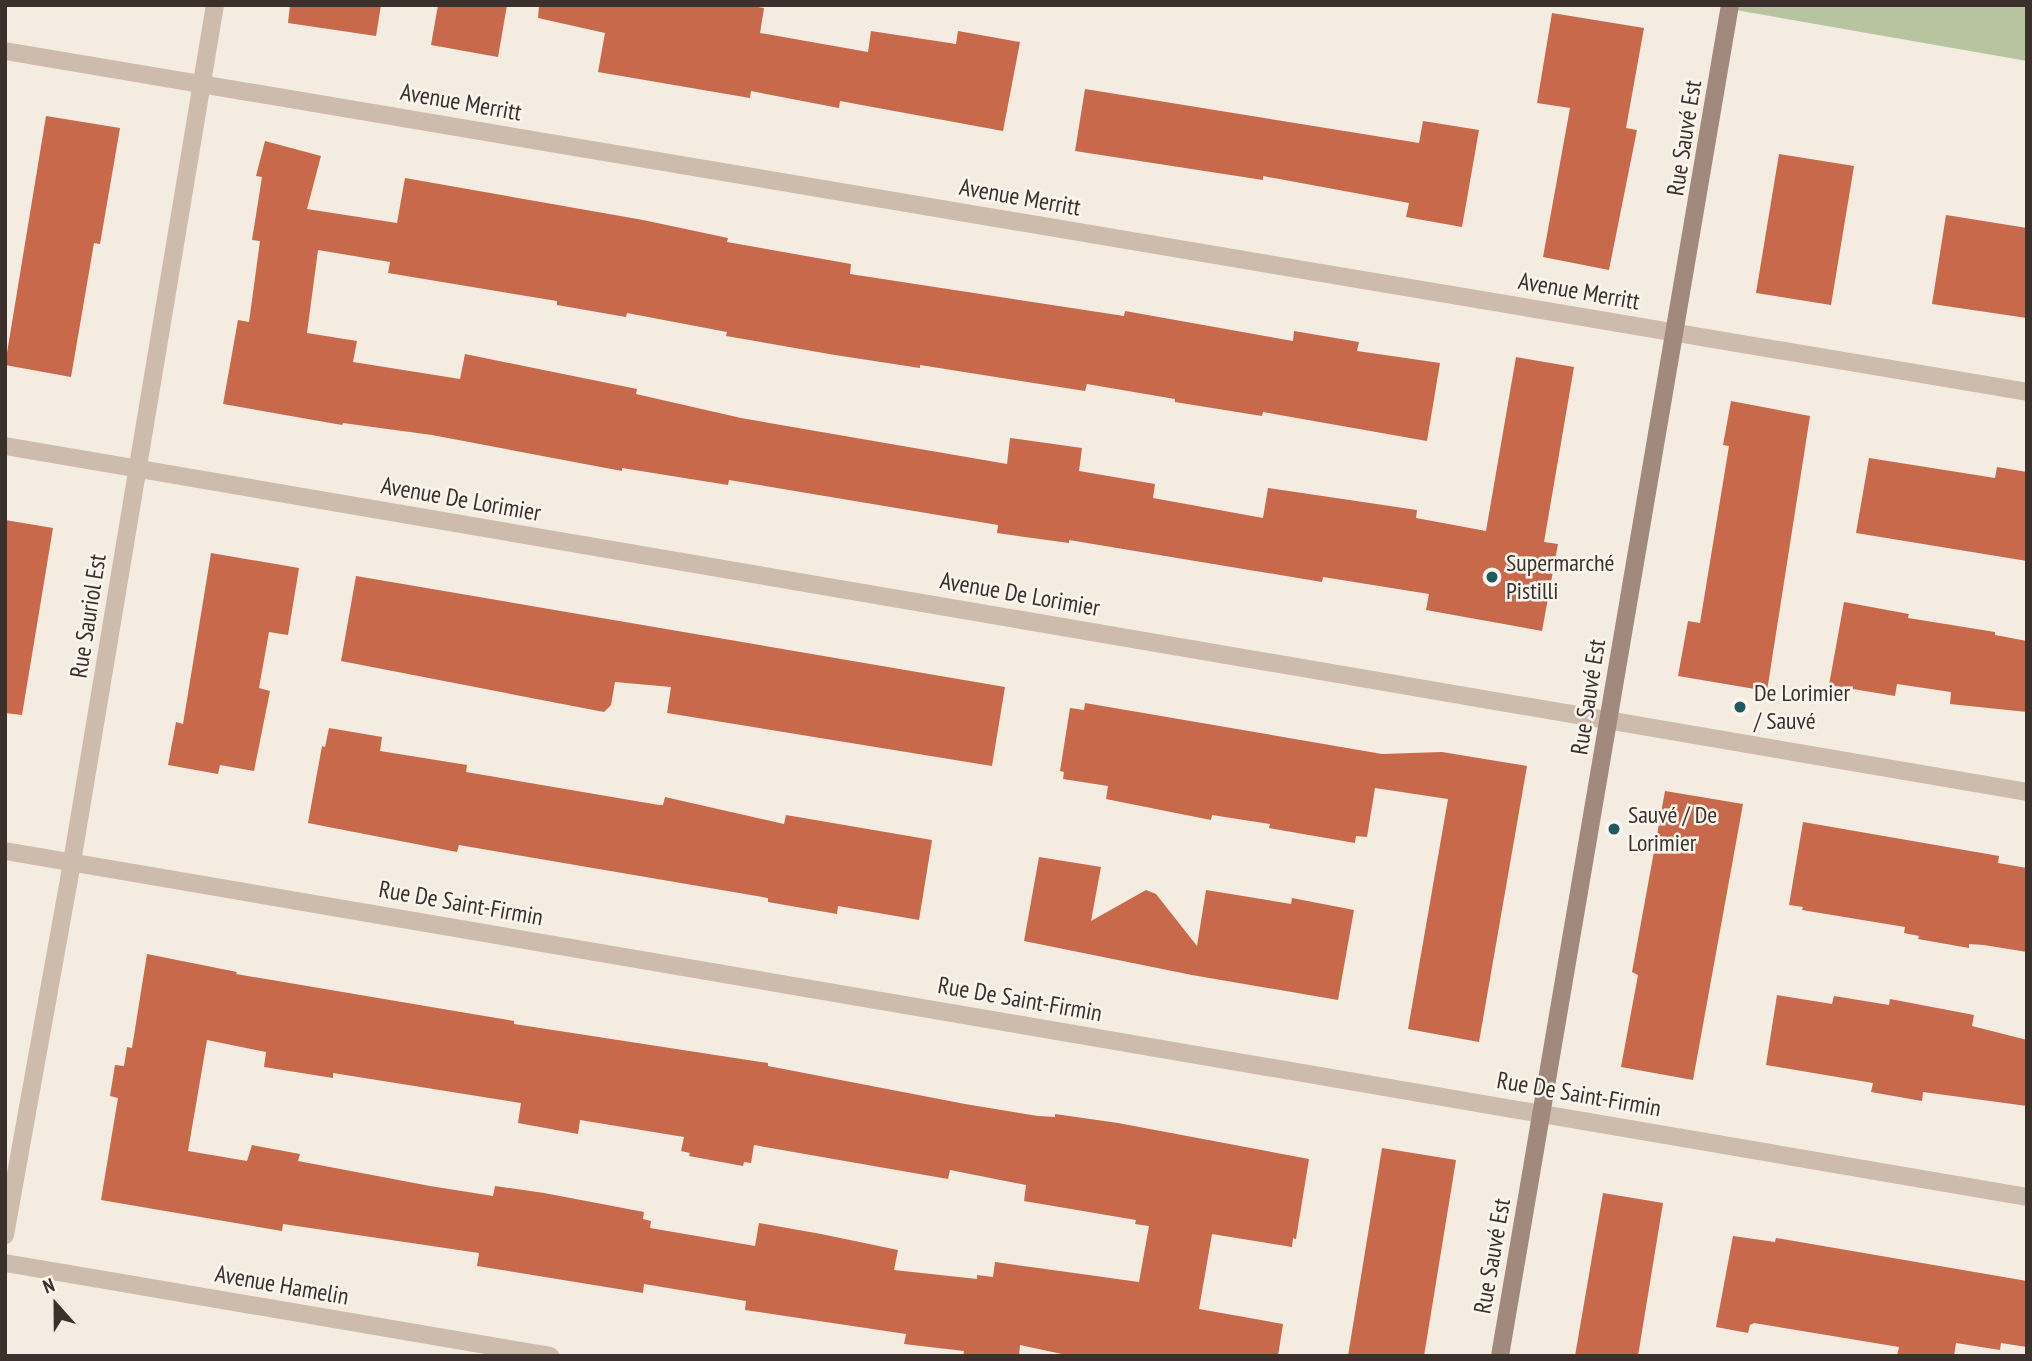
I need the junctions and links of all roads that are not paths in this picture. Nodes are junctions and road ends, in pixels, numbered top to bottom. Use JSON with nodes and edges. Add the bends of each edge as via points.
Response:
{"nodes":[{"id":1,"x":215,"y":5,"type":"edge"},
{"id":2,"x":1730,"y":5,"type":"edge"},
{"id":3,"x":5,"y":51,"type":"edge"},
{"id":4,"x":202,"y":83,"type":"junction"},
{"id":5,"x":1676,"y":332,"type":"junction"},
{"id":6,"x":2027,"y":392,"type":"edge"},
{"id":7,"x":5,"y":446,"type":"edge"},
{"id":8,"x":137,"y":468,"type":"junction"},
{"id":9,"x":1608,"y":719,"type":"junction"},
{"id":10,"x":2027,"y":792,"type":"edge"},
{"id":11,"x":5,"y":851,"type":"edge"},
{"id":12,"x":72,"y":862,"type":"junction"},
{"id":13,"x":1542,"y":1112,"type":"junction"},
{"id":14,"x":2027,"y":1197,"type":"edge"},
{"id":15,"x":5,"y":1235,"type":"edge"},
{"id":16,"x":5,"y":1263,"type":"edge"},
{"id":17,"x":550,"y":1356,"type":"edge"},
{"id":18,"x":1500,"y":1356,"type":"edge"}],
"edges":[{"from":1,"to":4,"type":"street","name":"Rue Sauriol Est"},
{"from":2,"to":5,"type":"main road","name":"Rue Sauvé Est"},
{"from":3,"to":4,"type":"street","name":"Avenue Merritt"},
{"from":4,"to":5,"type":"street","name":"Avenue Merritt"},
{"from":4,"to":8,"type":"street","name":"Rue Sauriol Est"},
{"from":5,"to":6,"type":"street","name":"Avenue Merritt"},
{"from":5,"to":9,"type":"main road","name":"Rue Sauvé Est"},
{"from":7,"to":8,"type":"street","name":"Avenue De Lorimier"},
{"from":8,"to":9,"type":"street","name":"Avenue De Lorimier"},
{"from":8,"to":12,"type":"street","name":"Rue Sauriol Est"},
{"from":9,"to":10,"type":"street","name":"Avenue De Lorimier"},
{"from":9,"to":13,"type":"main road","name":"Rue Sauvé Est"},
{"from":11,"to":12,"type":"street","name":"Rue De Saint-Firmin"},
{"from":12,"to":13,"type":"street","name":"Rue De Saint-Firmin"},
{"from":12,"to":15,"type":"street","name":"Rue Sauriol Est"},
{"from":13,"to":14,"type":"street","name":"Rue De Saint-Firmin"},
{"from":13,"to":18,"type":"main road","name":"Rue Sauvé Est"},
{"from":16,"to":17,"type":"street","name":"Avenue Hamelin"}]}
